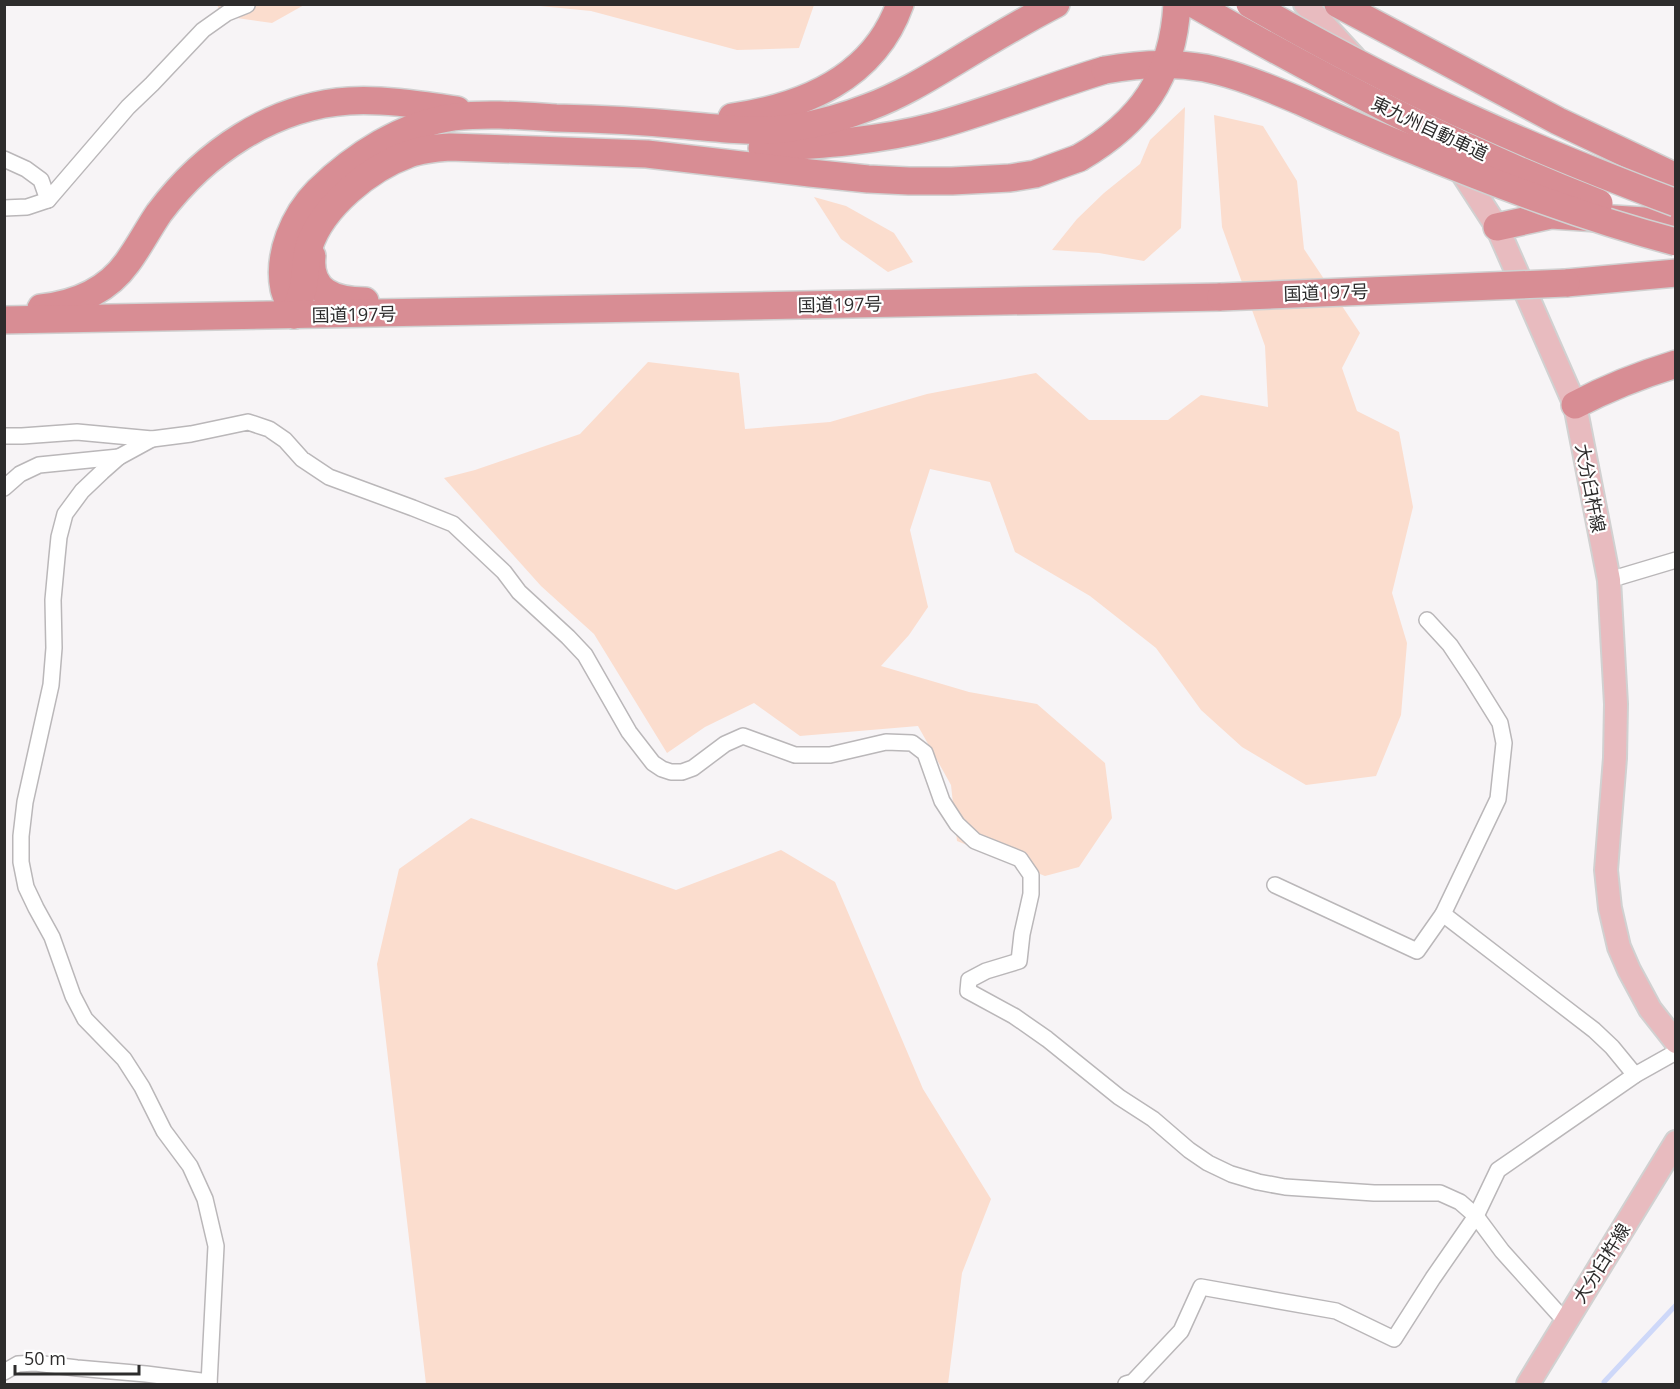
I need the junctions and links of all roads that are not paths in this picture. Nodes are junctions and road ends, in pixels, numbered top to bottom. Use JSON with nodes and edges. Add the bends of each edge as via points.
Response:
{"nodes":[{"id":1,"x":900,"y":4,"type":"edge"},
{"id":2,"x":1056,"y":4,"type":"edge"},
{"id":3,"x":1177,"y":4,"type":"edge"},
{"id":4,"x":1194,"y":4,"type":"edge"},
{"id":5,"x":1250,"y":4,"type":"edge"},
{"id":6,"x":1305,"y":4,"type":"edge"},
{"id":7,"x":1338,"y":4,"type":"edge"},
{"id":8,"x":247,"y":5,"type":"edge"},
{"id":9,"x":489,"y":115,"type":"junction"},
{"id":10,"x":650,"y":122,"type":"junction"},
{"id":11,"x":647,"y":154,"type":"junction"},
{"id":12,"x":4,"y":159,"type":"edge"},
{"id":13,"x":1676,"y":177,"type":"edge"},
{"id":14,"x":48,"y":200,"type":"junction"},
{"id":15,"x":1676,"y":203,"type":"edge"},
{"id":16,"x":4,"y":208,"type":"edge"},
{"id":17,"x":1676,"y":223,"type":"edge"},
{"id":18,"x":1497,"y":227,"type":"junction"},
{"id":19,"x":317,"y":229,"type":"junction"},
{"id":20,"x":1676,"y":233,"type":"edge"},
{"id":21,"x":1676,"y":242,"type":"edge"},
{"id":22,"x":1676,"y":273,"type":"edge"},
{"id":23,"x":603,"y":309,"type":"junction"},
{"id":24,"x":4,"y":312,"type":"edge"},
{"id":25,"x":294,"y":315,"type":"junction"},
{"id":26,"x":4,"y":320,"type":"edge"},
{"id":27,"x":1676,"y":364,"type":"edge"},
{"id":28,"x":1575,"y":405,"type":"junction"},
{"id":29,"x":4,"y":436,"type":"edge"},
{"id":30,"x":152,"y":439,"type":"junction"},
{"id":31,"x":119,"y":457,"type":"junction"},
{"id":32,"x":4,"y":488,"type":"edge"},
{"id":33,"x":1676,"y":560,"type":"edge"},
{"id":34,"x":1609,"y":580,"type":"junction"},
{"id":35,"x":1427,"y":620,"type":"dead end"},
{"id":36,"x":1275,"y":885,"type":"dead end"},
{"id":37,"x":1443,"y":914,"type":"junction"},
{"id":38,"x":1676,"y":1042,"type":"edge"},
{"id":39,"x":1676,"y":1052,"type":"edge"},
{"id":40,"x":1635,"y":1075,"type":"junction"},
{"id":41,"x":1676,"y":1142,"type":"edge"},
{"id":42,"x":1476,"y":1216,"type":"junction"},
{"id":43,"x":1565,"y":1321,"type":"junction"},
{"id":44,"x":4,"y":1372,"type":"edge"},
{"id":45,"x":209,"y":1383,"type":"edge"},
{"id":46,"x":1126,"y":1384,"type":"edge"},
{"id":47,"x":1528,"y":1384,"type":"edge"}],
"edges":[{"from":1,"to":10,"type":"highway","via":[[883,39],[849,74],[829,88],[782,107],[747,115]]},
{"from":2,"to":10,"type":"highway","via":[[895,96],[820,123],[765,130]]},
{"from":3,"to":11,"type":"highway","bridge":true,"via":[[1167,59],[1159,80],[1135,116],[1079,158],[1035,174],[920,181],[868,179]]},
{"from":4,"to":20,"type":"highway","name":"東九州自動車道","bridge":true,"via":[[1359,96],[1575,194]]},
{"from":5,"to":15,"type":"highway","name":"東九州自動車道","bridge":true,"via":[[1371,70],[1479,122]]},
{"from":6,"to":18,"type":"main road","name":"大分臼杵線","via":[[1462,173]]},
{"from":7,"to":13,"type":"highway","via":[[1558,121]]},
{"from":8,"to":14,"type":"street","via":[[203,30],[128,106]]},
{"from":9,"to":10,"type":"highway"},
{"from":9,"to":24,"type":"highway","via":[[409,103],[348,101],[271,120],[228,145],[189,178],[127,263],[103,287],[52,307]]},
{"from":9,"to":25,"type":"highway","via":[[454,117],[408,130],[346,166],[314,195],[293,225],[284,258],[284,288]]},
{"from":11,"to":19,"type":"highway","via":[[428,149],[394,160],[370,174],[345,195]]},
{"from":11,"to":21,"type":"highway","bridge":true,"via":[[831,144],[900,134],[1105,70],[1179,65],[1255,82],[1500,185],[1591,218]]},
{"from":12,"to":14,"type":"street","via":[[41,180]]},
{"from":14,"to":16,"type":"street","via":[[27,207]]},
{"from":17,"to":18,"type":"highway","via":[[1551,215]]},
{"from":18,"to":28,"type":"main road","name":"大分臼杵線"},
{"from":19,"to":23,"type":"highway","via":[[311,261],[314,274],[327,294],[338,299],[490,298]]},
{"from":19,"to":25,"type":"highway","via":[[309,247],[303,289]]},
{"from":22,"to":23,"type":"highway","name":"国道197号","bridge":true,"via":[[1566,283],[1221,297]]},
{"from":23,"to":25,"type":"highway","name":"国道197号"},
{"from":25,"to":26,"type":"highway","name":"国道197号"},
{"from":27,"to":28,"type":"highway","via":[[1633,378]]},
{"from":28,"to":34,"type":"main road","name":"大分臼杵線"},
{"from":29,"to":30,"type":"street","via":[[77,432]]},
{"from":30,"to":31,"type":"street"},
{"from":30,"to":42,"type":"street","via":[[248,422],[269,429],[329,477],[453,524],[585,655],[629,732],[662,769],[681,772],[693,768],[743,736],[795,756],[830,755],[886,742],[912,743],[925,753],[942,801],[957,825],[975,841],[1020,859],[1031,874],[1019,961],[986,971],[969,981],[968,991],[1014,1016],[1189,1150],[1231,1174],[1285,1187],[1440,1193],[1460,1202]]},
{"from":31,"to":32,"type":"street","via":[[39,465]]},
{"from":31,"to":45,"type":"street","via":[[82,491],[65,514],[59,537],[51,685],[26,802],[21,862],[26,887],[52,937],[85,1019],[124,1059],[164,1131],[189,1166],[205,1200],[216,1246]]},
{"from":33,"to":34,"type":"street"},
{"from":34,"to":38,"type":"main road","name":"大分臼杵線","via":[[1616,704],[1606,870],[1610,908],[1619,947],[1637,988]]},
{"from":35,"to":37,"type":"street","via":[[1473,678],[1500,723],[1504,743],[1498,799]]},
{"from":36,"to":37,"type":"street","via":[[1417,951]]},
{"from":37,"to":40,"type":"street","via":[[1594,1030]]},
{"from":39,"to":40,"type":"street"},
{"from":40,"to":42,"type":"street","via":[[1498,1170]]},
{"from":41,"to":43,"type":"main road","name":"大分臼杵線"},
{"from":42,"to":43,"type":"street"},
{"from":42,"to":46,"type":"street","via":[[1394,1339],[1336,1311],[1201,1287],[1181,1331],[1133,1382]]},
{"from":43,"to":47,"type":"main road","name":"大分臼杵線"},
{"from":44,"to":45,"type":"street","via":[[18,1364],[35,1362]]}]}
